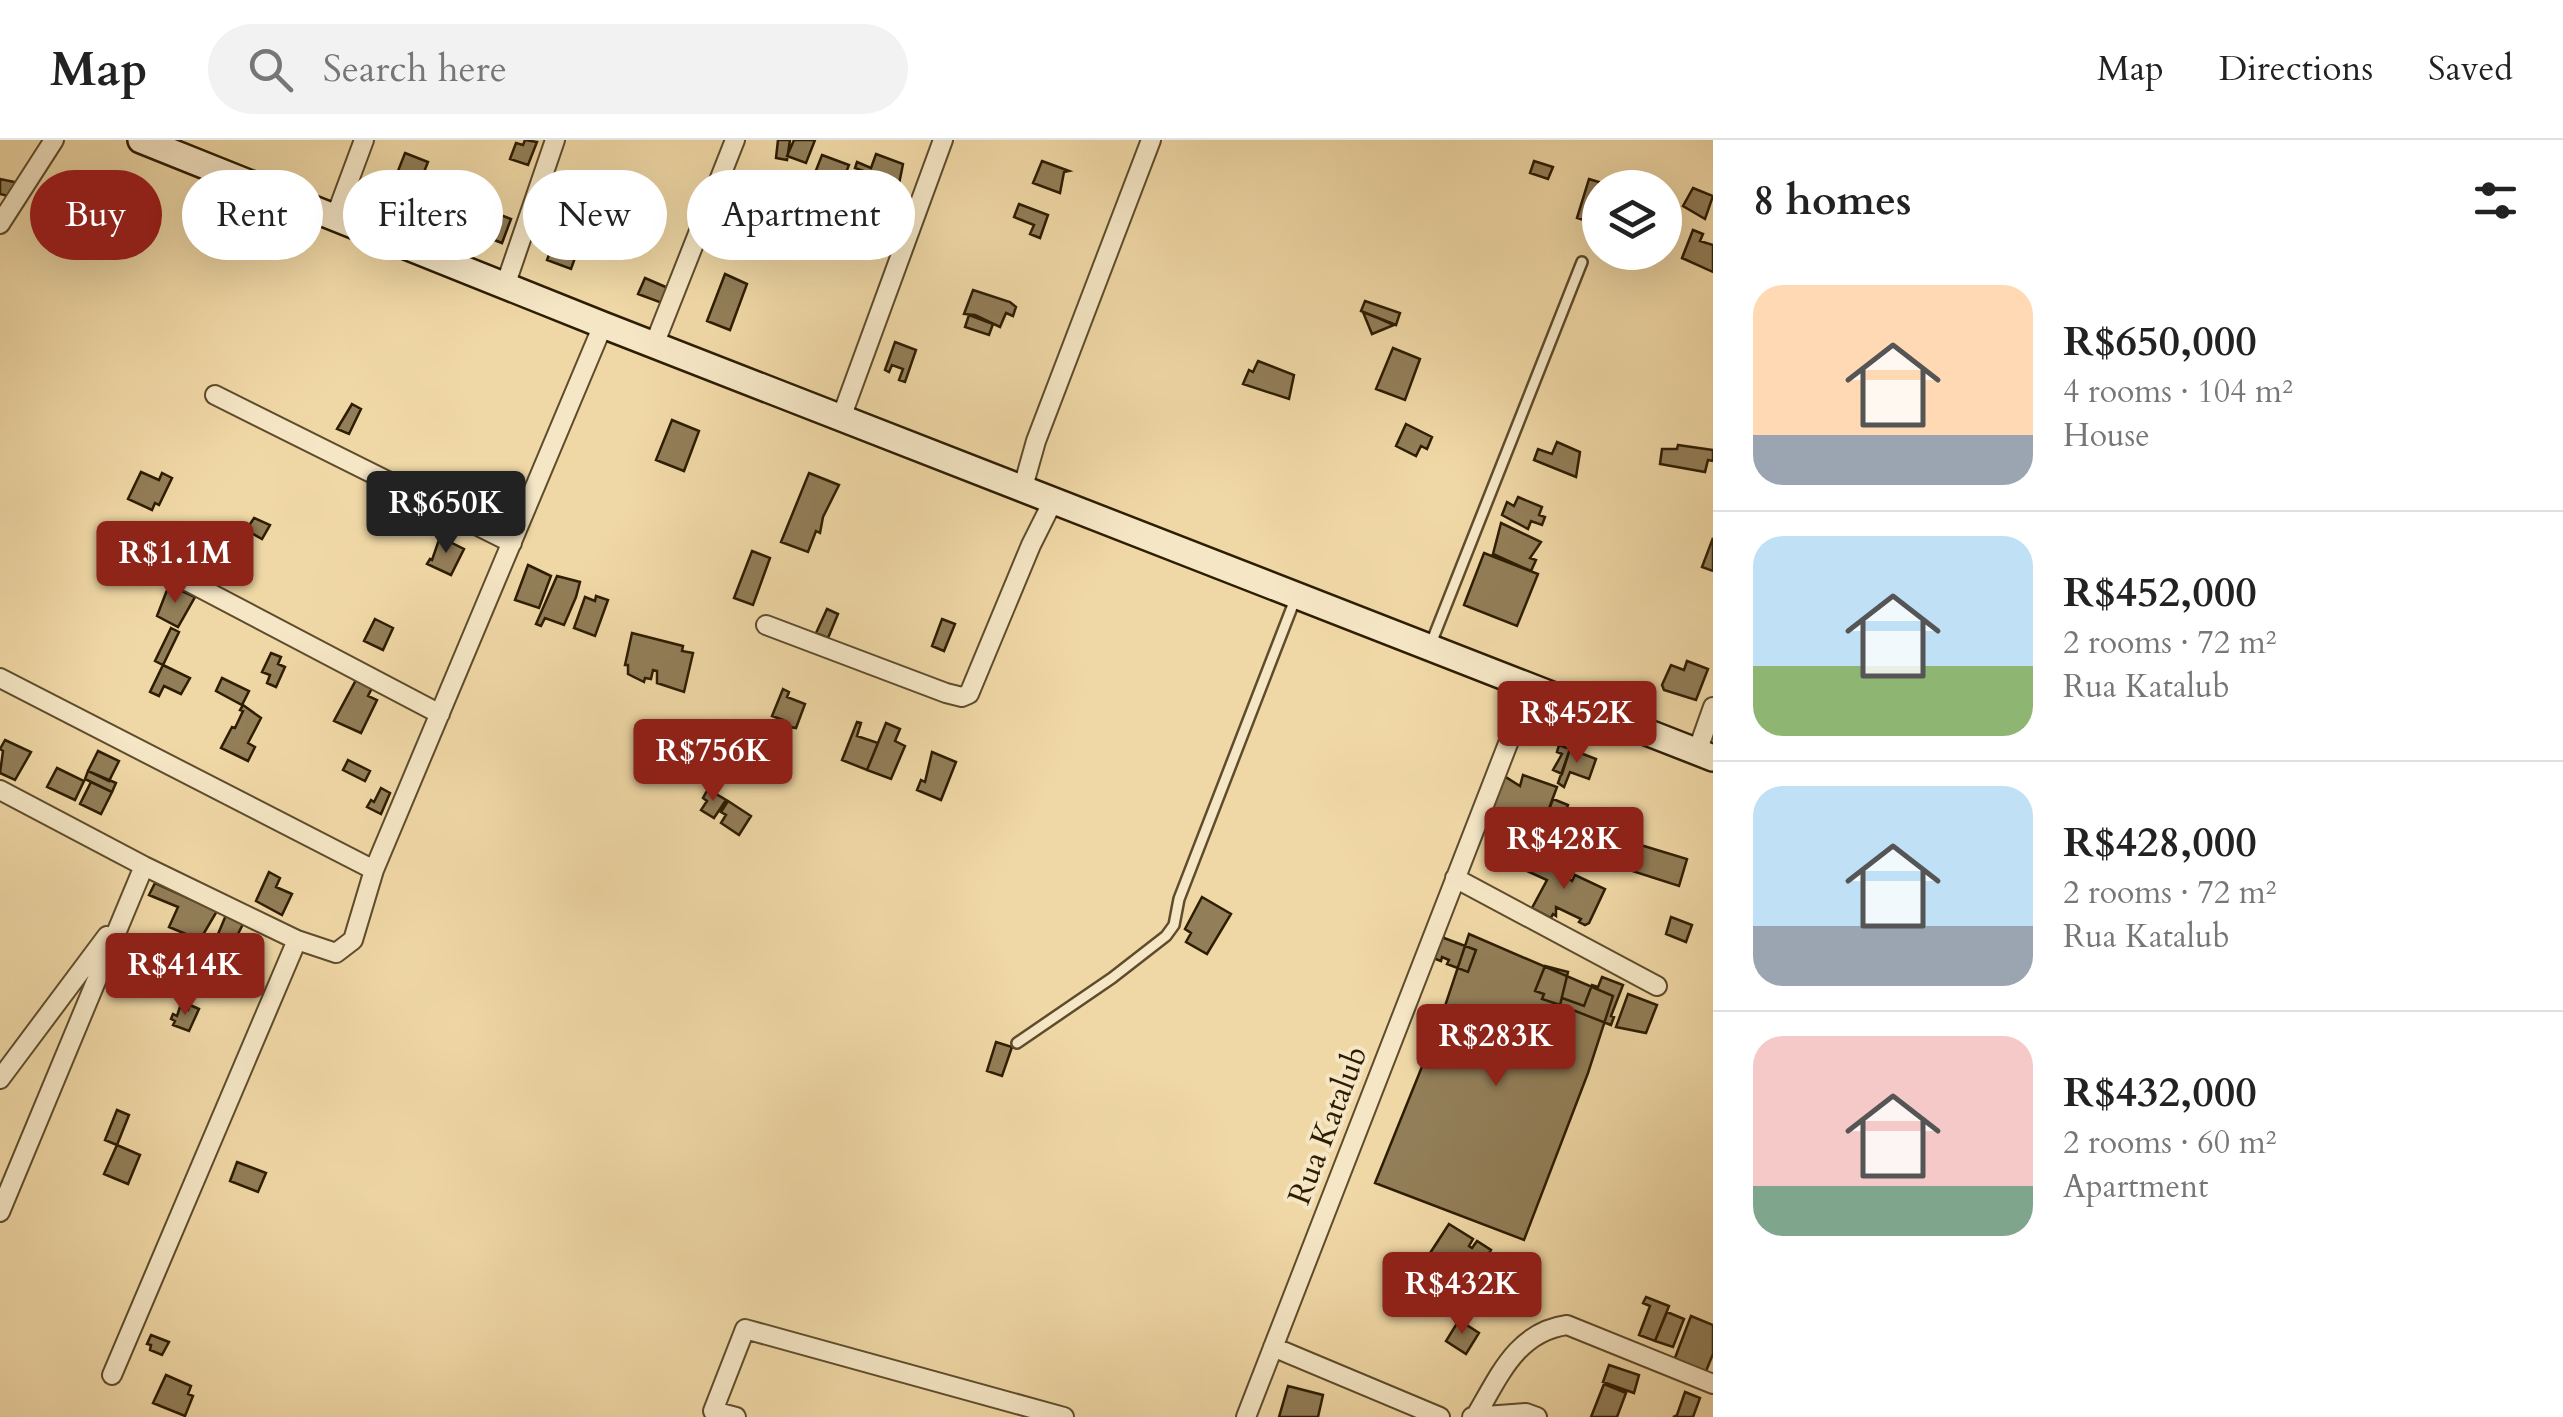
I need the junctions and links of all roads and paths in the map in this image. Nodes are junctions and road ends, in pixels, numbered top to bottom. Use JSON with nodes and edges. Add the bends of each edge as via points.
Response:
{"nodes":[{"id":1,"x":54,"y":140,"type":"edge"},
{"id":2,"x":141,"y":140,"type":"edge"},
{"id":3,"x":364,"y":140,"type":"edge"},
{"id":4,"x":554,"y":140,"type":"edge"},
{"id":5,"x":735,"y":140,"type":"edge"},
{"id":6,"x":943,"y":140,"type":"edge"},
{"id":7,"x":1151,"y":140,"type":"edge"},
{"id":8,"x":335,"y":218,"type":"junction"},
{"id":9,"x":0,"y":224,"type":"edge"},
{"id":10,"x":1582,"y":262,"type":"dead end"},
{"id":11,"x":505,"y":286,"type":"junction"},
{"id":12,"x":603,"y":325,"type":"junction"},
{"id":13,"x":654,"y":345,"type":"junction"},
{"id":14,"x":215,"y":395,"type":"dead end"},
{"id":15,"x":842,"y":418,"type":"junction"},
{"id":16,"x":1023,"y":486,"type":"junction"},
{"id":17,"x":1053,"y":500,"type":"junction"},
{"id":18,"x":108,"y":540,"type":"dead end"},
{"id":19,"x":512,"y":543,"type":"junction"},
{"id":20,"x":1297,"y":595,"type":"junction"},
{"id":21,"x":766,"y":624,"type":"dead end"},
{"id":22,"x":1430,"y":647,"type":"junction"},
{"id":23,"x":0,"y":678,"type":"edge"},
{"id":24,"x":1530,"y":687,"type":"junction"},
{"id":25,"x":1713,"y":707,"type":"edge"},
{"id":26,"x":440,"y":714,"type":"junction"},
{"id":27,"x":1705,"y":755,"type":"edge"},
{"id":28,"x":1,"y":793,"type":"edge"},
{"id":29,"x":144,"y":866,"type":"junction"},
{"id":30,"x":374,"y":870,"type":"junction"},
{"id":31,"x":1455,"y":878,"type":"junction"},
{"id":32,"x":125,"y":911,"type":"junction"},
{"id":33,"x":297,"y":940,"type":"junction"},
{"id":34,"x":1657,"y":986,"type":"dead end"},
{"id":35,"x":1017,"y":1043,"type":"dead end"},
{"id":36,"x":0,"y":1079,"type":"edge"},
{"id":37,"x":0,"y":1212,"type":"edge"},
{"id":38,"x":1273,"y":1347,"type":"junction"},
{"id":39,"x":112,"y":1375,"type":"dead end"},
{"id":40,"x":1713,"y":1384,"type":"edge"},
{"id":41,"x":736,"y":1417,"type":"edge"},
{"id":42,"x":1064,"y":1417,"type":"edge"},
{"id":43,"x":1246,"y":1417,"type":"edge"},
{"id":44,"x":1440,"y":1417,"type":"edge"},
{"id":45,"x":1473,"y":1417,"type":"edge"},
{"id":46,"x":1538,"y":1417,"type":"edge"}],
"edges":[{"from":1,"to":9,"type":"street"},
{"from":2,"to":8,"type":"main road"},
{"from":3,"to":8,"type":"street"},
{"from":4,"to":11,"type":"street"},
{"from":5,"to":13,"type":"street"},
{"from":6,"to":15,"type":"street"},
{"from":7,"to":16,"type":"street"},
{"from":8,"to":11,"type":"main road"},
{"from":10,"to":22,"type":"lane"},
{"from":11,"to":12,"type":"main road"},
{"from":12,"to":13,"type":"main road"},
{"from":12,"to":19,"type":"street"},
{"from":13,"to":15,"type":"main road"},
{"from":14,"to":19,"type":"street"},
{"from":15,"to":16,"type":"main road"},
{"from":16,"to":17,"type":"main road"},
{"from":17,"to":20,"type":"main road"},
{"from":17,"to":21,"type":"street","via":[[969,694],[946,693]]},
{"from":18,"to":26,"type":"street"},
{"from":19,"to":26,"type":"street"},
{"from":20,"to":22,"type":"main road"},
{"from":20,"to":35,"type":"lane","via":[[1174,924],[1112,978]]},
{"from":22,"to":24,"type":"main road"},
{"from":23,"to":30,"type":"street"},
{"from":24,"to":27,"type":"main road"},
{"from":24,"to":31,"type":"street","name":"Rua Katalub"},
{"from":25,"to":27,"type":"street"},
{"from":26,"to":30,"type":"street"},
{"from":28,"to":29,"type":"street"},
{"from":29,"to":32,"type":"street"},
{"from":29,"to":33,"type":"street"},
{"from":30,"to":33,"type":"street","via":[[353,940],[344,949],[336,953]]},
{"from":31,"to":34,"type":"street"},
{"from":31,"to":38,"type":"street","name":"Rua Katalub"},
{"from":32,"to":36,"type":"street"},
{"from":32,"to":37,"type":"street"},
{"from":33,"to":39,"type":"street"},
{"from":38,"to":43,"type":"street","name":"Rua Katalub"},
{"from":38,"to":44,"type":"street"},
{"from":40,"to":45,"type":"street","via":[[1567,1326],[1550,1328],[1516,1349]]},
{"from":41,"to":42,"type":"street","via":[[713,1411],[745,1329]]},
{"from":45,"to":46,"type":"street"}]}
